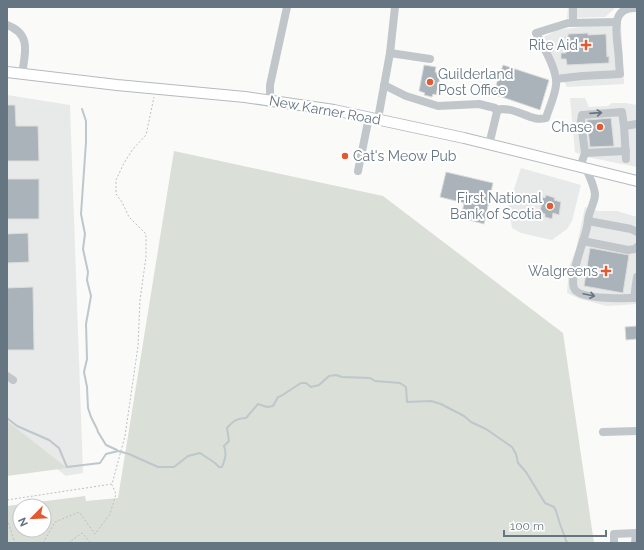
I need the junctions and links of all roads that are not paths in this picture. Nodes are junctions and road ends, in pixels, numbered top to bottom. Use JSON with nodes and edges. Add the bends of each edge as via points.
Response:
{"nodes":[{"id":1,"x":287,"y":7,"type":"edge"},
{"id":2,"x":395,"y":7,"type":"edge"},
{"id":3,"x":573,"y":7,"type":"edge"},
{"id":4,"x":630,"y":7,"type":"edge"},
{"id":5,"x":637,"y":8,"type":"edge"},
{"id":6,"x":574,"y":22,"type":"junction"},
{"id":7,"x":617,"y":22,"type":"junction"},
{"id":8,"x":7,"y":25,"type":"edge"},
{"id":9,"x":390,"y":53,"type":"junction"},
{"id":10,"x":430,"y":60,"type":"dead end"},
{"id":11,"x":7,"y":72,"type":"edge"},
{"id":12,"x":22,"y":74,"type":"junction"},
{"id":13,"x":556,"y":79,"type":"junction"},
{"id":14,"x":384,"y":85,"type":"junction"},
{"id":15,"x":270,"y":100,"type":"junction"},
{"id":16,"x":496,"y":110,"type":"junction"},
{"id":17,"x":374,"y":118,"type":"junction"},
{"id":18,"x":637,"y":124,"type":"edge"},
{"id":19,"x":624,"y":126,"type":"junction"},
{"id":20,"x":489,"y":145,"type":"junction"},
{"id":21,"x":585,"y":153,"type":"junction"},
{"id":22,"x":583,"y":167,"type":"junction"},
{"id":23,"x":358,"y":171,"type":"dead end"},
{"id":24,"x":637,"y":181,"type":"edge"},
{"id":25,"x":588,"y":221,"type":"junction"},
{"id":26,"x":637,"y":232,"type":"edge"},
{"id":27,"x":583,"y":241,"type":"junction"},
{"id":28,"x":637,"y":246,"type":"edge"},
{"id":29,"x":637,"y":277,"type":"edge"},
{"id":30,"x":636,"y":298,"type":"edge"},
{"id":31,"x":637,"y":431,"type":"edge"},
{"id":32,"x":603,"y":432,"type":"dead end"},
{"id":33,"x":636,"y":540,"type":"edge"},
{"id":34,"x":614,"y":543,"type":"edge"}],
"edges":[{"from":1,"to":15,"type":"street","via":[[270,85]]},
{"from":2,"to":9,"type":"street"},
{"from":3,"to":6,"type":"street"},
{"from":4,"to":5,"type":"street"},
{"from":4,"to":7,"type":"street","via":[[618,16]]},
{"from":6,"to":7,"type":"street"},
{"from":6,"to":13,"type":"street","via":[[536,33]]},
{"from":7,"to":13,"type":"street","via":[[620,74]]},
{"from":8,"to":12,"type":"street","via":[[17,30],[25,42]]},
{"from":9,"to":10,"type":"street"},
{"from":9,"to":14,"type":"street"},
{"from":11,"to":12,"type":"main road","name":"New Karner Road"},
{"from":12,"to":15,"type":"main road","name":"New Karner Road"},
{"from":13,"to":16,"type":"street","via":[[546,118],[540,119],[506,108]]},
{"from":14,"to":16,"type":"street","via":[[406,96],[438,106],[479,104]]},
{"from":14,"to":17,"type":"street"},
{"from":15,"to":17,"type":"main road","name":"New Karner Road"},
{"from":16,"to":20,"type":"street"},
{"from":17,"to":20,"type":"main road","name":"New Karner Road"},
{"from":17,"to":23,"type":"street"},
{"from":18,"to":19,"type":"street"},
{"from":19,"to":21,"type":"street","via":[[626,155]]},
{"from":21,"to":19,"type":"street","one_way":true,"via":[[582,115],[622,112]]},
{"from":20,"to":22,"type":"main road","name":"New Karner Road"},
{"from":21,"to":22,"type":"street"},
{"from":22,"to":24,"type":"main road","name":"New Karner Road"},
{"from":22,"to":25,"type":"street","via":[[595,193]]},
{"from":25,"to":26,"type":"street"},
{"from":25,"to":27,"type":"street"},
{"from":27,"to":28,"type":"street","via":[[628,250]]},
{"from":27,"to":30,"type":"street","one_way":true,"via":[[572,286],[575,290],[605,299]]},
{"from":29,"to":30,"type":"street"},
{"from":31,"to":32,"type":"street"},
{"from":33,"to":34,"type":"street","via":[[636,533],[614,534]]}]}
